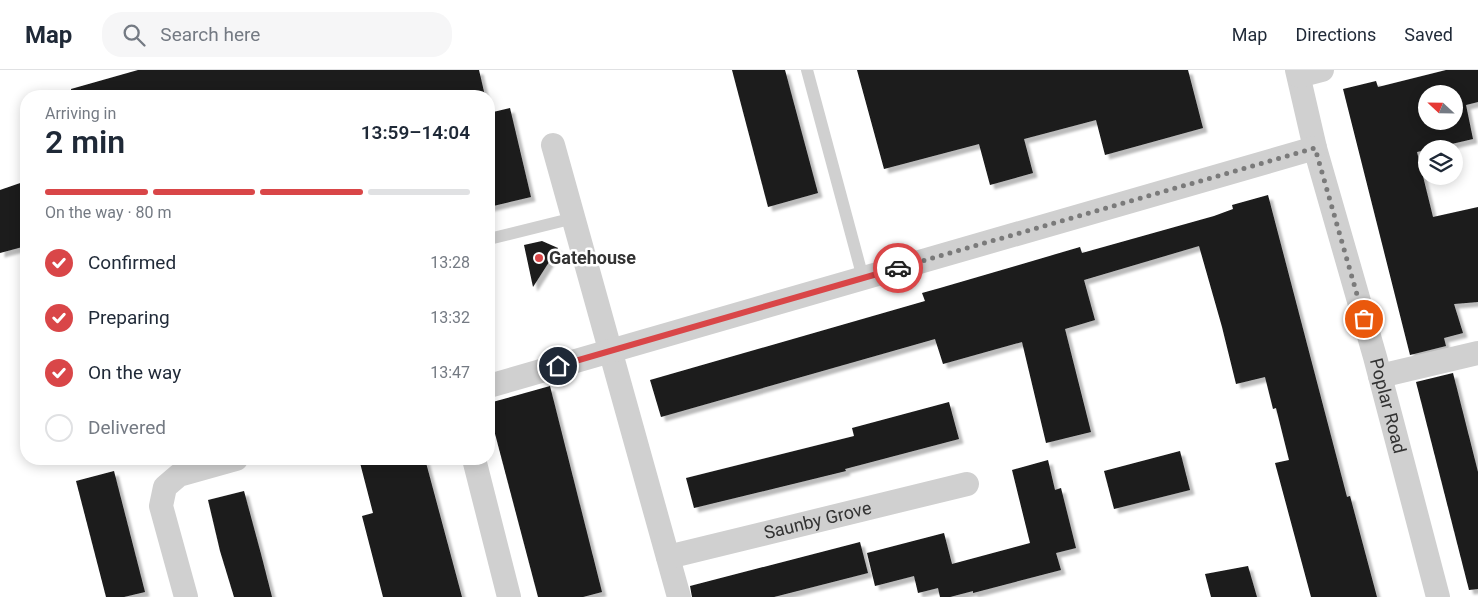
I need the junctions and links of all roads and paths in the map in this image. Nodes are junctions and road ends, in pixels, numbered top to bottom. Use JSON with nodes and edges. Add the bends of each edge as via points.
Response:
{"nodes":[{"id":1,"x":807,"y":70,"type":"edge"},
{"id":2,"x":1322,"y":70,"type":"edge"},
{"id":3,"x":1298,"y":73,"type":"edge"},
{"id":4,"x":553,"y":145,"type":"dead end"},
{"id":5,"x":1315,"y":148,"type":"junction"},
{"id":6,"x":574,"y":218,"type":"junction"},
{"id":7,"x":495,"y":238,"type":"edge"},
{"id":8,"x":863,"y":278,"type":"junction"},
{"id":9,"x":610,"y":351,"type":"junction"},
{"id":10,"x":1478,"y":353,"type":"edge"},
{"id":11,"x":1380,"y":376,"type":"junction"},
{"id":12,"x":495,"y":384,"type":"edge"},
{"id":13,"x":215,"y":465,"type":"edge"},
{"id":14,"x":476,"y":465,"type":"edge"},
{"id":15,"x":967,"y":484,"type":"dead end"},
{"id":16,"x":668,"y":557,"type":"junction"},
{"id":17,"x":186,"y":597,"type":"edge"},
{"id":18,"x":509,"y":597,"type":"edge"},
{"id":19,"x":679,"y":597,"type":"edge"},
{"id":20,"x":1438,"y":597,"type":"edge"}],
"edges":[{"from":1,"to":8,"type":"lane"},
{"from":2,"to":3,"type":"street"},
{"from":3,"to":5,"type":"street","name":"Poplar Road"},
{"from":4,"to":6,"type":"street"},
{"from":5,"to":8,"type":"street"},
{"from":5,"to":11,"type":"street","name":"Poplar Road"},
{"from":6,"to":7,"type":"lane"},
{"from":6,"to":9,"type":"street"},
{"from":8,"to":9,"type":"street"},
{"from":9,"to":12,"type":"street"},
{"from":9,"to":16,"type":"street"},
{"from":10,"to":11,"type":"street"},
{"from":11,"to":20,"type":"street","name":"Poplar Road"},
{"from":13,"to":17,"type":"street","via":[[179,475],[165,487],[161,506]]},
{"from":14,"to":18,"type":"street"},
{"from":15,"to":16,"type":"street","name":"Saunby Grove"},
{"from":16,"to":19,"type":"street"}]}
